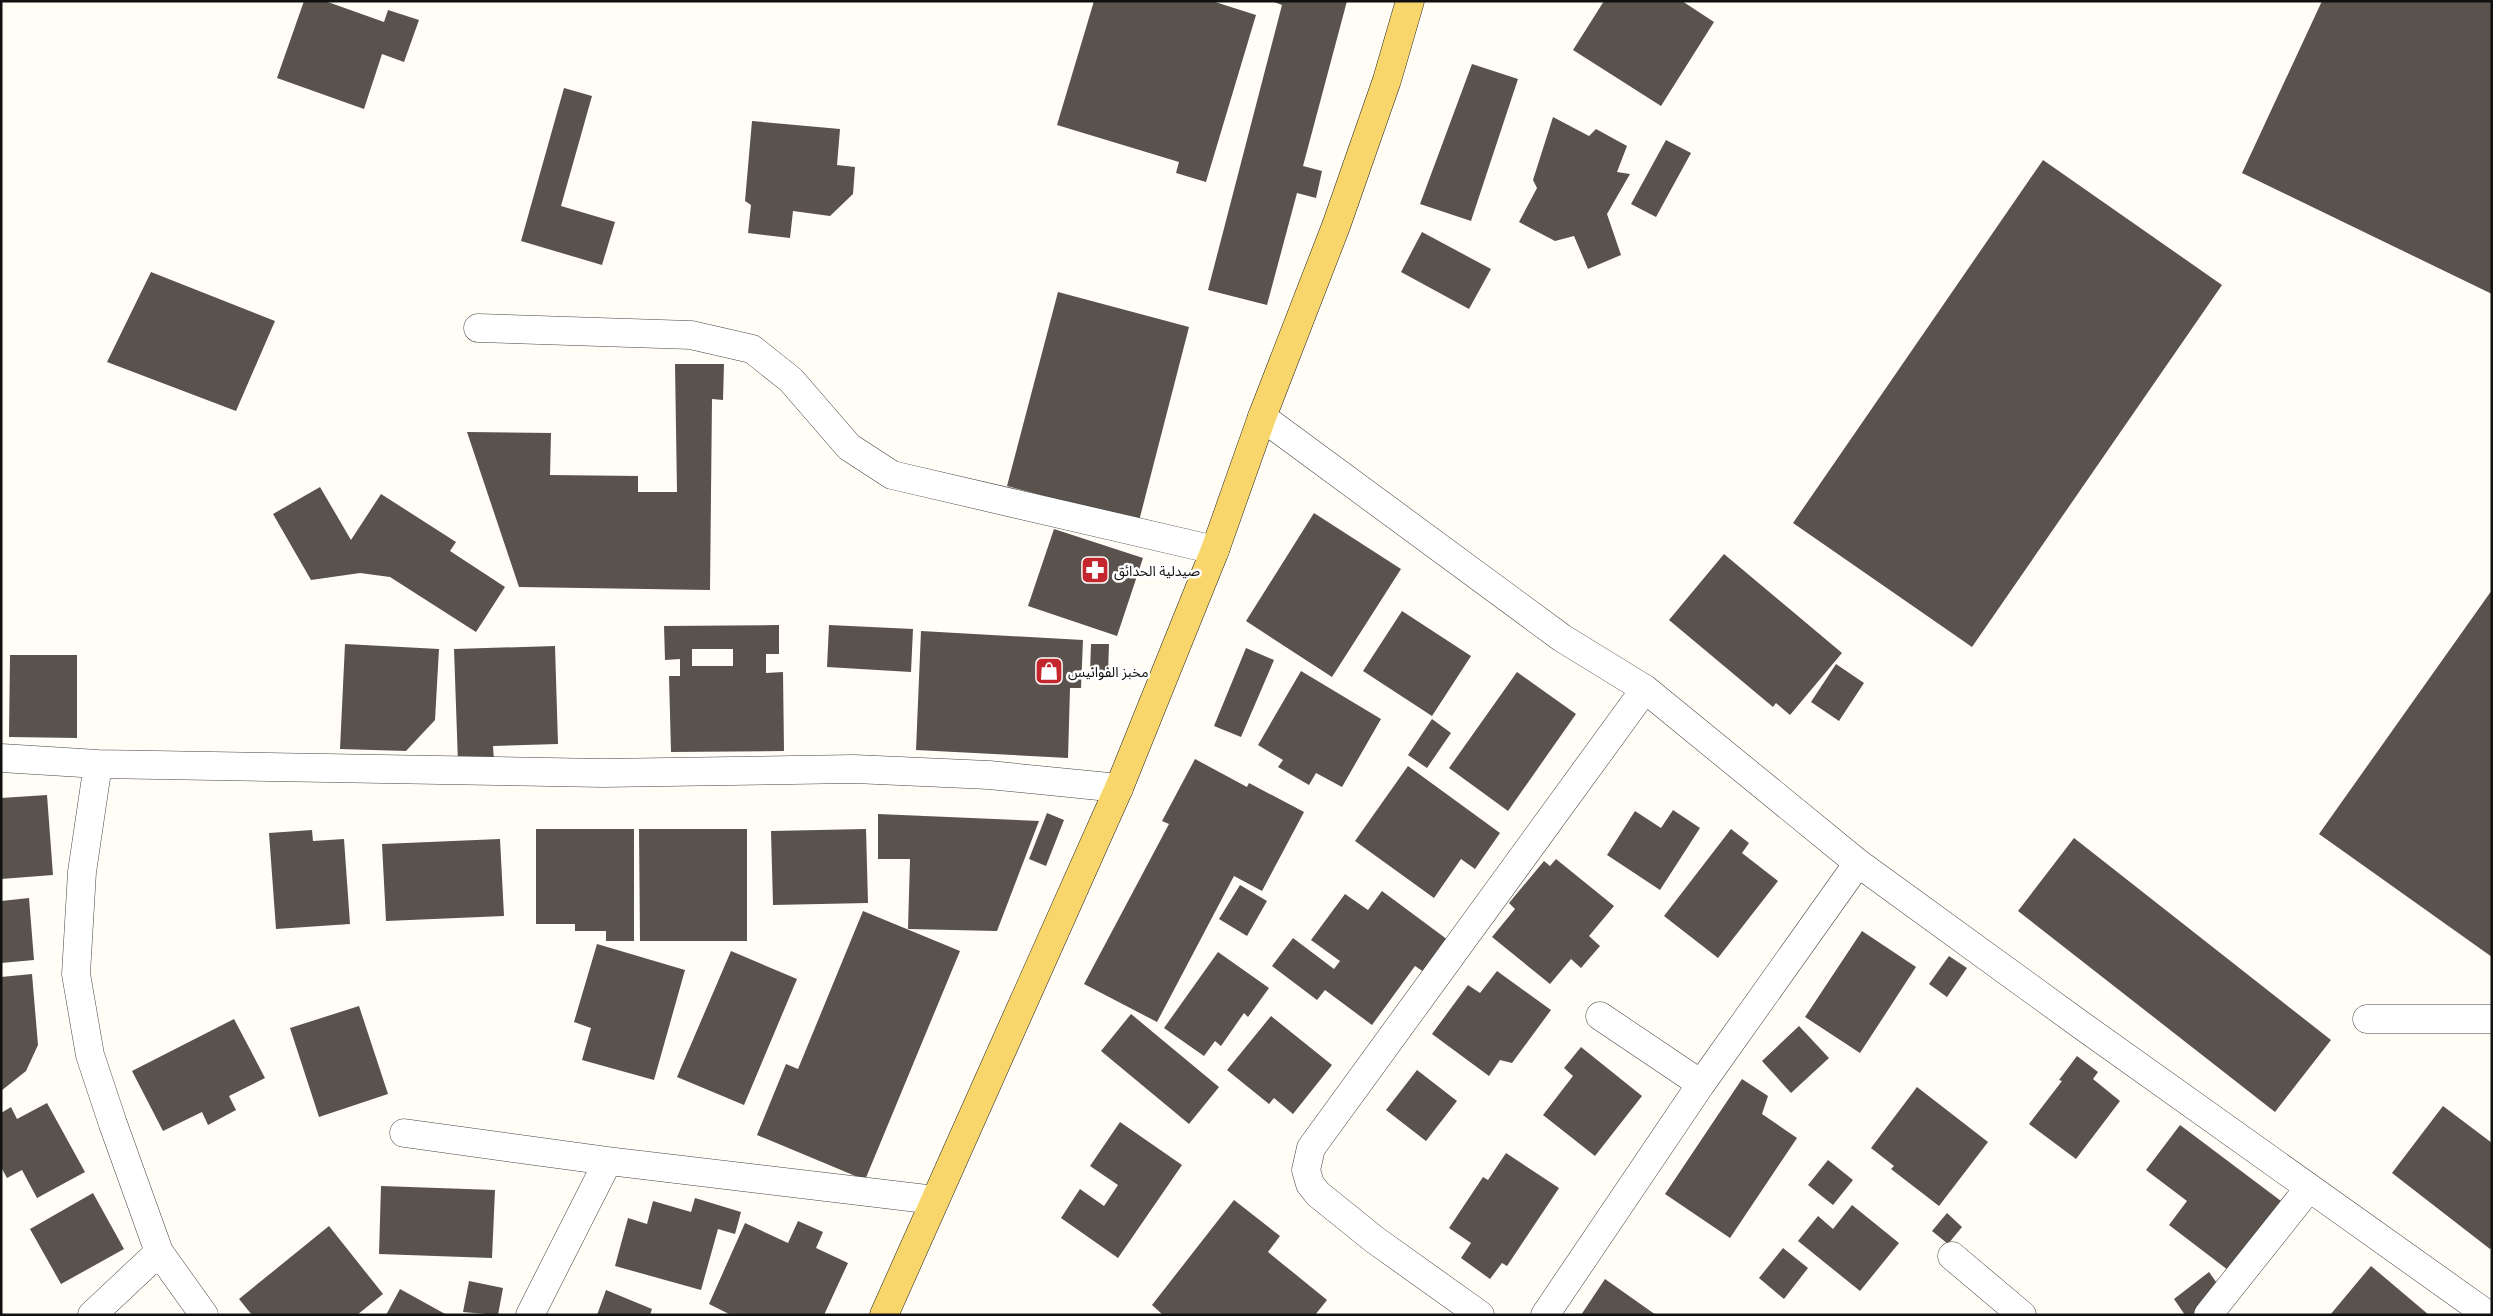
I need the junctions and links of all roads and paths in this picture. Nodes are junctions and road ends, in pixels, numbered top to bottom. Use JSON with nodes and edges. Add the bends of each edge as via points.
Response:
{"nodes":[{"id":1,"x":1410,"y":1,"type":"edge"},
{"id":2,"x":478,"y":328,"type":"dead end"},
{"id":3,"x":1262,"y":417,"type":"junction"},
{"id":4,"x":1215,"y":550,"type":"junction"},
{"id":5,"x":1645,"y":689,"type":"junction"},
{"id":6,"x":1,"y":758,"type":"edge"},
{"id":7,"x":98,"y":764,"type":"junction"},
{"id":8,"x":1119,"y":788,"type":"junction"},
{"id":9,"x":1858,"y":862,"type":"junction"},
{"id":10,"x":1600,"y":1016,"type":"dead end"},
{"id":11,"x":2367,"y":1019,"type":"dead end"},
{"id":12,"x":2492,"y":1019,"type":"edge"},
{"id":13,"x":1700,"y":1084,"type":"junction"},
{"id":14,"x":404,"y":1132,"type":"dead end"},
{"id":15,"x":608,"y":1161,"type":"junction"},
{"id":16,"x":2310,"y":1188,"type":"junction"},
{"id":17,"x":935,"y":1200,"type":"junction"},
{"id":18,"x":159,"y":1252,"type":"junction"},
{"id":19,"x":1952,"y":1256,"type":"dead end"},
{"id":20,"x":885,"y":1314,"type":"edge"},
{"id":21,"x":92,"y":1315,"type":"edge"},
{"id":22,"x":204,"y":1315,"type":"edge"},
{"id":23,"x":530,"y":1315,"type":"edge"},
{"id":24,"x":1480,"y":1315,"type":"edge"},
{"id":25,"x":1545,"y":1315,"type":"edge"},
{"id":26,"x":2022,"y":1315,"type":"edge"},
{"id":27,"x":2208,"y":1315,"type":"edge"},
{"id":28,"x":2488,"y":1315,"type":"edge"}],
"edges":[{"from":1,"to":3,"type":"main road","via":[[1387,80],[1336,226]]},
{"from":2,"to":4,"type":"street","via":[[691,335],[752,349],[791,380],[849,447],[892,475]]},
{"from":3,"to":4,"type":"main road"},
{"from":3,"to":5,"type":"street","via":[[1562,638]]},
{"from":4,"to":8,"type":"main road"},
{"from":5,"to":9,"type":"street"},
{"from":5,"to":24,"type":"street","via":[[1311,1148],[1306,1170],[1310,1184],[1318,1194],[1375,1240]]},
{"from":6,"to":7,"type":"street"},
{"from":7,"to":8,"type":"street","via":[[603,773],[854,768],[989,775]]},
{"from":7,"to":18,"type":"street","via":[[82,872],[76,974],[90,1055]]},
{"from":8,"to":17,"type":"main road"},
{"from":9,"to":13,"type":"street"},
{"from":9,"to":16,"type":"street"},
{"from":10,"to":13,"type":"street"},
{"from":11,"to":12,"type":"street"},
{"from":13,"to":25,"type":"street"},
{"from":14,"to":15,"type":"street"},
{"from":15,"to":17,"type":"street"},
{"from":15,"to":23,"type":"street"},
{"from":16,"to":27,"type":"street"},
{"from":16,"to":28,"type":"street"},
{"from":17,"to":20,"type":"main road"},
{"from":18,"to":21,"type":"street"},
{"from":18,"to":22,"type":"street"},
{"from":19,"to":26,"type":"street"}]}
